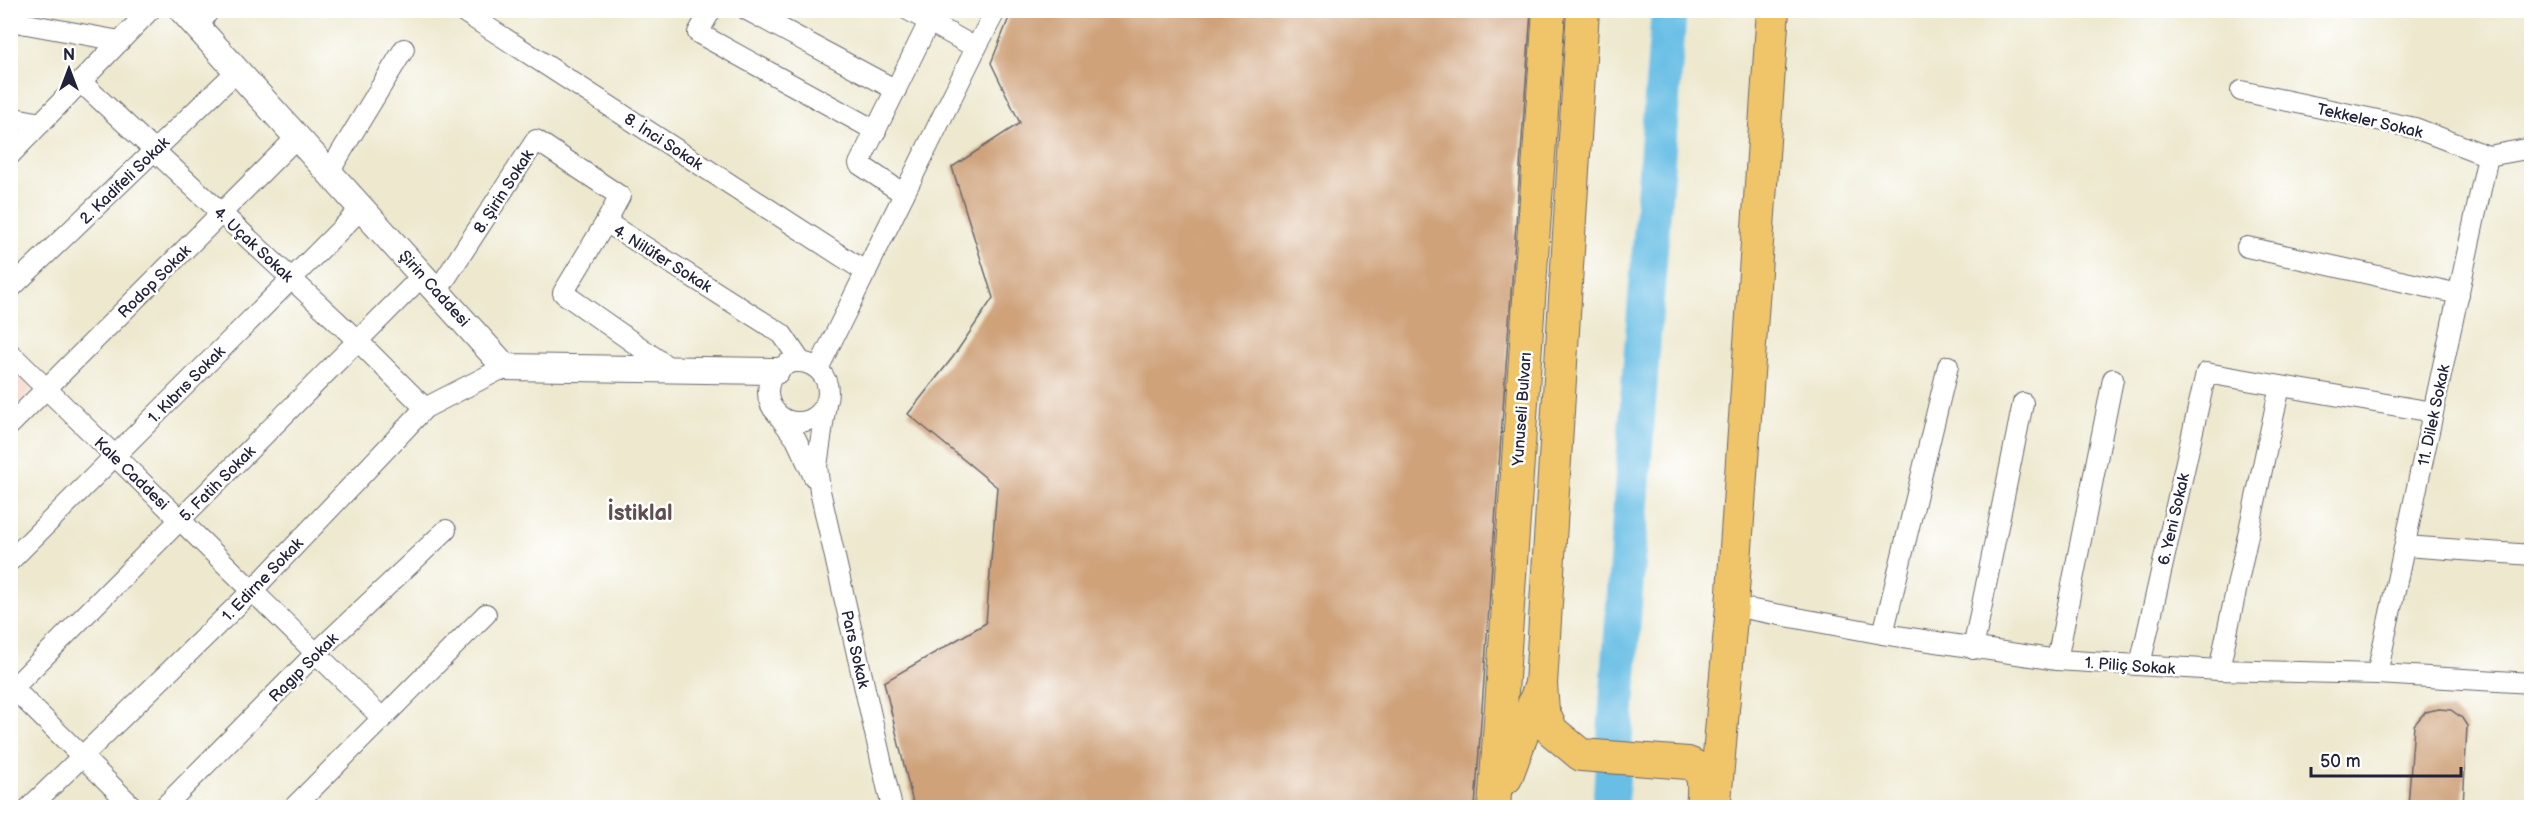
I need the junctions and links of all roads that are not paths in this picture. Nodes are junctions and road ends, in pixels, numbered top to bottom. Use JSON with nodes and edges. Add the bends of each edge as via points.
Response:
{"nodes":[{"id":1,"x":150,"y":10,"type":"edge"},
{"id":2,"x":461,"y":10,"type":"edge"},
{"id":3,"x":711,"y":10,"type":"edge"},
{"id":4,"x":747,"y":10,"type":"edge"},
{"id":5,"x":908,"y":10,"type":"edge"},
{"id":6,"x":996,"y":10,"type":"edge"},
{"id":7,"x":1549,"y":10,"type":"edge"},
{"id":8,"x":1583,"y":10,"type":"edge"},
{"id":9,"x":1773,"y":10,"type":"edge"},
{"id":10,"x":196,"y":16,"type":"edge"},
{"id":11,"x":10,"y":21,"type":"edge"},
{"id":12,"x":929,"y":22,"type":"junction"},
{"id":13,"x":120,"y":41,"type":"junction"},
{"id":14,"x":976,"y":48,"type":"junction"},
{"id":15,"x":404,"y":49,"type":"dead end"},
{"id":16,"x":237,"y":70,"type":"junction"},
{"id":17,"x":81,"y":82,"type":"junction"},
{"id":18,"x":896,"y":90,"type":"junction"},
{"id":19,"x":2241,"y":91,"type":"dead end"},
{"id":20,"x":10,"y":117,"type":"edge"},
{"id":21,"x":42,"y":123,"type":"junction"},
{"id":22,"x":876,"y":131,"type":"junction"},
{"id":23,"x":297,"y":137,"type":"junction"},
{"id":24,"x":2532,"y":148,"type":"edge"},
{"id":25,"x":154,"y":151,"type":"junction"},
{"id":26,"x":10,"y":155,"type":"edge"},
{"id":27,"x":2488,"y":156,"type":"junction"},
{"id":28,"x":329,"y":172,"type":"junction"},
{"id":29,"x":904,"y":194,"type":"junction"},
{"id":30,"x":362,"y":208,"type":"junction"},
{"id":31,"x":221,"y":213,"type":"junction"},
{"id":32,"x":606,"y":222,"type":"junction"},
{"id":33,"x":2247,"y":247,"type":"dead end"},
{"id":34,"x":866,"y":272,"type":"junction"},
{"id":35,"x":291,"y":279,"type":"junction"},
{"id":36,"x":430,"y":282,"type":"junction"},
{"id":37,"x":10,"y":289,"type":"edge"},
{"id":38,"x":2458,"y":294,"type":"junction"},
{"id":39,"x":358,"y":341,"type":"junction"},
{"id":40,"x":10,"y":352,"type":"edge"},
{"id":41,"x":810,"y":365,"type":"junction"},
{"id":42,"x":1948,"y":366,"type":"dead end"},
{"id":43,"x":506,"y":367,"type":"junction"},
{"id":44,"x":671,"y":369,"type":"junction"},
{"id":45,"x":776,"y":371,"type":"junction"},
{"id":46,"x":2113,"y":379,"type":"dead end"},
{"id":47,"x":2280,"y":386,"type":"junction"},
{"id":48,"x":46,"y":389,"type":"junction"},
{"id":49,"x":826,"y":403,"type":"junction"},
{"id":50,"x":2023,"y":404,"type":"dead end"},
{"id":51,"x":425,"y":408,"type":"junction"},
{"id":52,"x":2433,"y":412,"type":"junction"},
{"id":53,"x":777,"y":414,"type":"junction"},
{"id":54,"x":10,"y":425,"type":"edge"},
{"id":55,"x":115,"y":456,"type":"junction"},
{"id":56,"x":819,"y":491,"type":"junction"},
{"id":57,"x":180,"y":520,"type":"junction"},
{"id":58,"x":446,"y":530,"type":"dead end"},
{"id":59,"x":2404,"y":546,"type":"junction"},
{"id":60,"x":2531,"y":552,"type":"edge"},
{"id":61,"x":10,"y":561,"type":"edge"},
{"id":62,"x":252,"y":591,"type":"junction"},
{"id":63,"x":1732,"y":606,"type":"junction"},
{"id":64,"x":486,"y":614,"type":"dead end"},
{"id":65,"x":1884,"y":634,"type":"junction"},
{"id":66,"x":1973,"y":649,"type":"junction"},
{"id":67,"x":315,"y":653,"type":"junction"},
{"id":68,"x":2057,"y":660,"type":"junction"},
{"id":69,"x":2140,"y":665,"type":"junction"},
{"id":70,"x":2219,"y":670,"type":"junction"},
{"id":71,"x":2377,"y":674,"type":"junction"},
{"id":72,"x":2532,"y":683,"type":"edge"},
{"id":73,"x":1542,"y":684,"type":"junction"},
{"id":74,"x":12,"y":688,"type":"edge"},
{"id":75,"x":382,"y":718,"type":"junction"},
{"id":76,"x":82,"y":756,"type":"junction"},
{"id":77,"x":29,"y":807,"type":"edge"},
{"id":78,"x":134,"y":807,"type":"edge"},
{"id":79,"x":163,"y":807,"type":"edge"},
{"id":80,"x":293,"y":807,"type":"edge"},
{"id":81,"x":892,"y":807,"type":"edge"},
{"id":82,"x":1496,"y":807,"type":"edge"},
{"id":83,"x":1702,"y":807,"type":"edge"},
{"id":84,"x":1714,"y":807,"type":"edge"}],
"edges":[{"from":1,"to":13,"type":"street"},
{"from":2,"to":34,"type":"street","name":"8. İnci Sokak"},
{"from":3,"to":22,"type":"street","via":[[698,33]]},
{"from":4,"to":18,"type":"street"},
{"from":5,"to":12,"type":"street"},
{"from":6,"to":14,"type":"street"},
{"from":7,"to":82,"type":"main road","name":"Yunuseli Bulvarı"},
{"from":8,"to":73,"type":"main road"},
{"from":9,"to":63,"type":"main road"},
{"from":10,"to":16,"type":"street","name":"Şirin Caddesi"},
{"from":11,"to":13,"type":"street"},
{"from":12,"to":14,"type":"street"},
{"from":12,"to":18,"type":"street"},
{"from":13,"to":17,"type":"street"},
{"from":14,"to":29,"type":"street"},
{"from":15,"to":28,"type":"street"},
{"from":16,"to":23,"type":"street","name":"Şirin Caddesi"},
{"from":16,"to":25,"type":"street","name":"2. Kadifeli Sokak"},
{"from":17,"to":21,"type":"street"},
{"from":17,"to":25,"type":"street","name":"4. Uçak Sokak"},
{"from":18,"to":22,"type":"street"},
{"from":19,"to":27,"type":"street","name":"Tekkeler Sokak","via":[[2415,128]]},
{"from":20,"to":21,"type":"street"},
{"from":21,"to":26,"type":"street"},
{"from":22,"to":29,"type":"street","via":[[860,164]]},
{"from":23,"to":28,"type":"street","name":"Şirin Caddesi"},
{"from":23,"to":31,"type":"street","name":"Rodop Sokak"},
{"from":24,"to":27,"type":"street"},
{"from":25,"to":31,"type":"street","name":"4. Uçak Sokak"},
{"from":25,"to":37,"type":"street","name":"2. Kadifeli Sokak"},
{"from":27,"to":38,"type":"street","name":"11. Dilek Sokak"},
{"from":28,"to":30,"type":"street","name":"Şirin Caddesi"},
{"from":29,"to":34,"type":"street"},
{"from":30,"to":35,"type":"street","name":"1. Kıbrıs Sokak"},
{"from":30,"to":36,"type":"street","name":"Şirin Caddesi"},
{"from":31,"to":35,"type":"street","name":"4. Uçak Sokak"},
{"from":31,"to":48,"type":"street","name":"Rodop Sokak"},
{"from":32,"to":36,"type":"street","name":"8. Şirin Sokak","via":[[620,196],[536,140]]},
{"from":32,"to":41,"type":"street","name":"4. Nilüfer Sokak","via":[[782,334]]},
{"from":32,"to":44,"type":"street","name":"4. Nilüfer Sokak","via":[[562,293]]},
{"from":33,"to":38,"type":"street"},
{"from":34,"to":41,"type":"street"},
{"from":35,"to":39,"type":"street","name":"4. Uçak Sokak"},
{"from":35,"to":55,"type":"street","name":"1. Kıbrıs Sokak"},
{"from":36,"to":39,"type":"street","name":"5. Fatih Sokak"},
{"from":36,"to":43,"type":"street","name":"Şirin Caddesi"},
{"from":38,"to":52,"type":"street","name":"11. Dilek Sokak"},
{"from":39,"to":51,"type":"street","name":"4. Uçak Sokak"},
{"from":39,"to":57,"type":"street","name":"5. Fatih Sokak"},
{"from":40,"to":48,"type":"street","name":"Kale Caddesi"},
{"from":41,"to":45,"type":"street","via":[[792,362]]},
{"from":41,"to":49,"type":"street","via":[[827,385]]},
{"from":42,"to":65,"type":"street"},
{"from":43,"to":44,"type":"street"},
{"from":43,"to":51,"type":"street","name":"1. Edirne Sokak"},
{"from":44,"to":45,"type":"street"},
{"from":45,"to":53,"type":"street","via":[[768,388],[771,407]]},
{"from":46,"to":68,"type":"street"},
{"from":47,"to":52,"type":"street"},
{"from":47,"to":69,"type":"street","name":"6. Yeni Sokak","via":[[2206,373]]},
{"from":47,"to":70,"type":"street"},
{"from":48,"to":54,"type":"street","name":"Rodop Sokak"},
{"from":48,"to":55,"type":"street","name":"Kale Caddesi"},
{"from":49,"to":53,"type":"street","via":[[821,411],[804,421]]},
{"from":49,"to":56,"type":"street","via":[[817,466]]},
{"from":50,"to":66,"type":"street"},
{"from":51,"to":62,"type":"street","name":"1. Edirne Sokak"},
{"from":52,"to":59,"type":"street","name":"11. Dilek Sokak"},
{"from":53,"to":56,"type":"street","via":[[796,439]]},
{"from":55,"to":57,"type":"street","name":"Kale Caddesi"},
{"from":55,"to":61,"type":"street","name":"1. Kıbrıs Sokak"},
{"from":56,"to":81,"type":"street","name":"Pars Sokak"},
{"from":57,"to":62,"type":"street","name":"Kale Caddesi"},
{"from":57,"to":74,"type":"street","name":"5. Fatih Sokak"},
{"from":58,"to":67,"type":"street","name":"Ragıp Sokak"},
{"from":59,"to":60,"type":"street"},
{"from":59,"to":71,"type":"street","name":"11. Dilek Sokak"},
{"from":62,"to":67,"type":"street","name":"Kale Caddesi"},
{"from":62,"to":76,"type":"street","name":"1. Edirne Sokak"},
{"from":63,"to":65,"type":"street","name":"1. Piliç Sokak"},
{"from":63,"to":84,"type":"main road"},
{"from":64,"to":75,"type":"street"},
{"from":65,"to":66,"type":"street","name":"1. Piliç Sokak"},
{"from":66,"to":68,"type":"street","name":"1. Piliç Sokak"},
{"from":67,"to":75,"type":"street","name":"Kale Caddesi"},
{"from":67,"to":79,"type":"street","name":"Ragıp Sokak"},
{"from":68,"to":69,"type":"street","name":"1. Piliç Sokak"},
{"from":69,"to":70,"type":"street","name":"1. Piliç Sokak"},
{"from":70,"to":71,"type":"street","name":"1. Piliç Sokak"},
{"from":71,"to":72,"type":"street","name":"1. Piliç Sokak"},
{"from":73,"to":82,"type":"main road"},
{"from":73,"to":83,"type":"main road","via":[[1543,711],[1552,731],[1581,755],[1697,766],[1703,776]]},
{"from":74,"to":76,"type":"street"},
{"from":75,"to":80,"type":"street"},
{"from":76,"to":77,"type":"street","name":"1. Edirne Sokak"},
{"from":76,"to":78,"type":"street"}]}
